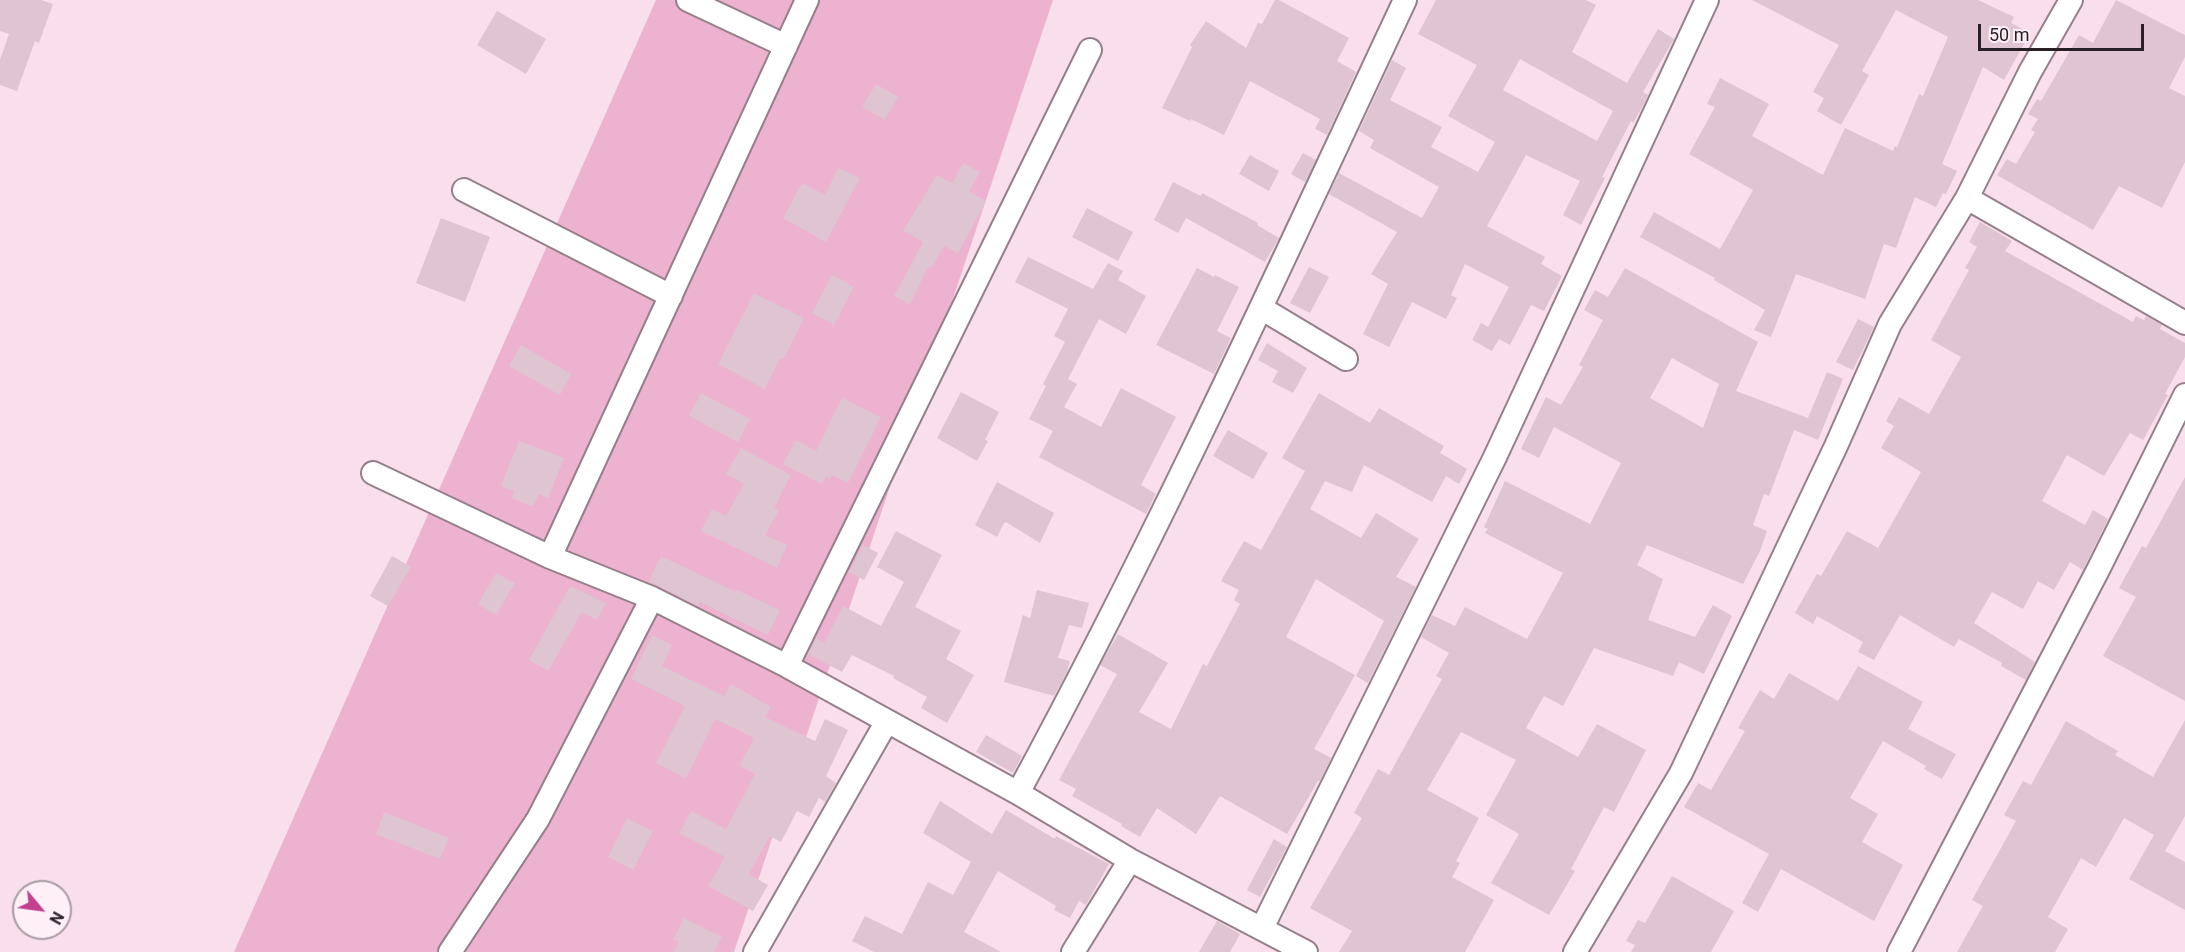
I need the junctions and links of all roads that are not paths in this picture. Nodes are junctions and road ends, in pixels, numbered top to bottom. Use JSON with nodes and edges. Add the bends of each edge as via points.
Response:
{"nodes":[{"id":1,"x":688,"y":0,"type":"edge"},
{"id":2,"x":807,"y":0,"type":"edge"},
{"id":3,"x":1405,"y":0,"type":"edge"},
{"id":4,"x":1707,"y":0,"type":"edge"},
{"id":5,"x":2072,"y":0,"type":"edge"},
{"id":6,"x":786,"y":46,"type":"junction"},
{"id":7,"x":1090,"y":50,"type":"dead end"},
{"id":8,"x":464,"y":190,"type":"dead end"},
{"id":9,"x":1967,"y":198,"type":"junction"},
{"id":10,"x":670,"y":296,"type":"junction"},
{"id":11,"x":1261,"y":308,"type":"junction"},
{"id":12,"x":2185,"y":323,"type":"edge"},
{"id":13,"x":1346,"y":359,"type":"dead end"},
{"id":14,"x":2185,"y":395,"type":"edge"},
{"id":15,"x":373,"y":473,"type":"dead end"},
{"id":16,"x":550,"y":557,"type":"junction"},
{"id":17,"x":652,"y":598,"type":"junction"},
{"id":18,"x":786,"y":666,"type":"junction"},
{"id":19,"x":887,"y":721,"type":"junction"},
{"id":20,"x":1018,"y":793,"type":"junction"},
{"id":21,"x":1130,"y":860,"type":"junction"},
{"id":22,"x":1262,"y":928,"type":"junction"},
{"id":23,"x":450,"y":952,"type":"edge"},
{"id":24,"x":755,"y":952,"type":"edge"},
{"id":25,"x":1073,"y":952,"type":"edge"},
{"id":26,"x":1306,"y":952,"type":"edge"},
{"id":27,"x":1575,"y":952,"type":"edge"},
{"id":28,"x":1899,"y":952,"type":"edge"}],
"edges":[{"from":1,"to":6,"type":"street"},
{"from":2,"to":6,"type":"street"},
{"from":3,"to":11,"type":"street"},
{"from":4,"to":22,"type":"street","via":[[1495,457]]},
{"from":5,"to":9,"type":"street","via":[[2030,72]]},
{"from":6,"to":10,"type":"street"},
{"from":7,"to":18,"type":"street"},
{"from":8,"to":10,"type":"street"},
{"from":9,"to":12,"type":"street"},
{"from":9,"to":27,"type":"street","via":[[1890,324],[1681,772]]},
{"from":10,"to":16,"type":"street"},
{"from":11,"to":13,"type":"street"},
{"from":11,"to":20,"type":"street","via":[[1140,560]]},
{"from":14,"to":28,"type":"street"},
{"from":15,"to":16,"type":"street"},
{"from":16,"to":17,"type":"street"},
{"from":17,"to":18,"type":"street"},
{"from":17,"to":23,"type":"street","via":[[538,819]]},
{"from":18,"to":19,"type":"street"},
{"from":19,"to":20,"type":"street"},
{"from":19,"to":24,"type":"street"},
{"from":20,"to":21,"type":"street"},
{"from":21,"to":22,"type":"street"},
{"from":21,"to":25,"type":"street"},
{"from":22,"to":26,"type":"street"}]}
